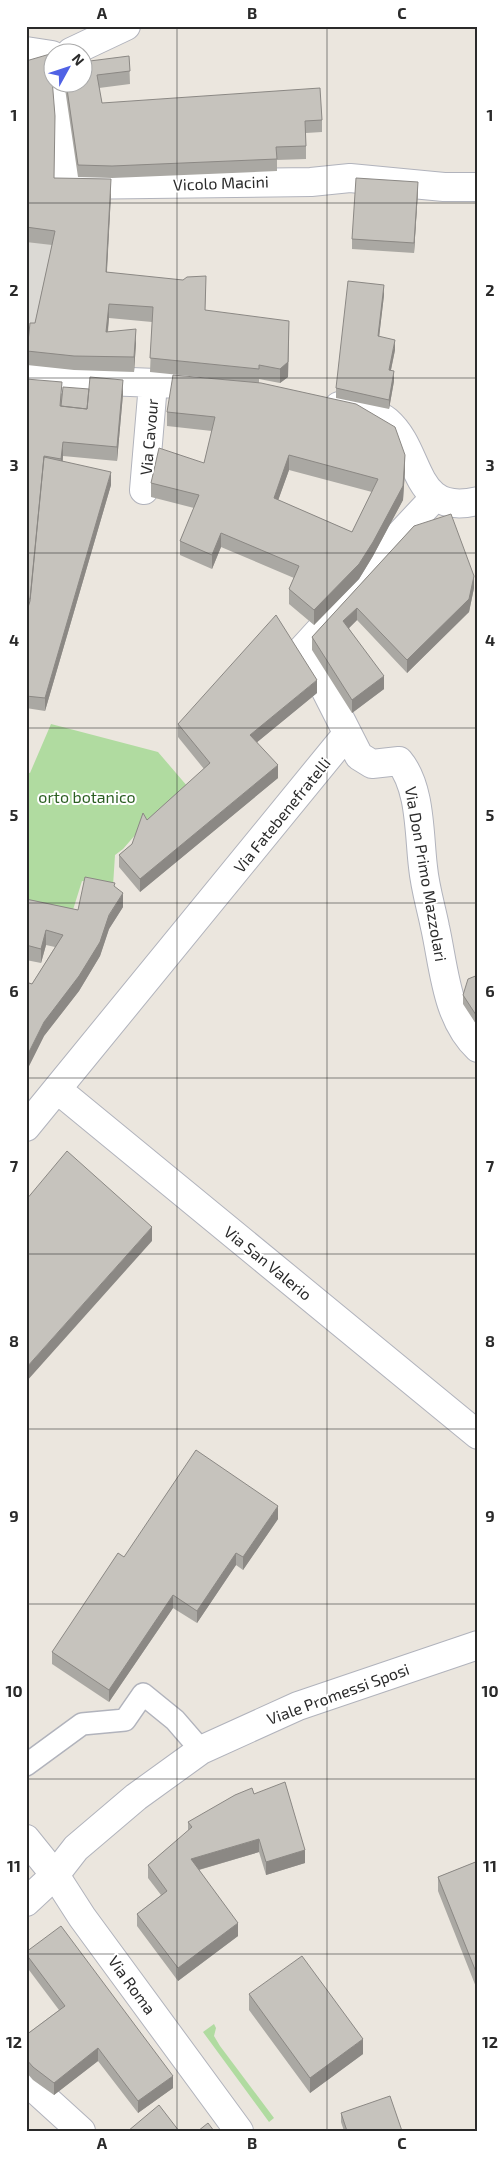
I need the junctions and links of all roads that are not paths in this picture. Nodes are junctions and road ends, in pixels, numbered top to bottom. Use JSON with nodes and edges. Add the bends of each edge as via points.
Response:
{"nodes":[{"id":1,"x":126,"y":26,"type":"edge"},
{"id":2,"x":92,"y":42,"type":"edge"},
{"id":3,"x":26,"y":51,"type":"edge"},
{"id":4,"x":42,"y":53,"type":"edge"},
{"id":5,"x":59,"y":92,"type":"edge"},
{"id":6,"x":478,"y":187,"type":"edge"},
{"id":7,"x":27,"y":378,"type":"edge"},
{"id":8,"x":153,"y":384,"type":"junction"},
{"id":9,"x":229,"y":387,"type":"edge"},
{"id":10,"x":315,"y":400,"type":"edge"},
{"id":11,"x":144,"y":490,"type":"dead end"},
{"id":12,"x":435,"y":497,"type":"junction"},
{"id":13,"x":478,"y":501,"type":"edge"},
{"id":14,"x":347,"y":734,"type":"junction"},
{"id":15,"x":478,"y":1048,"type":"edge"},
{"id":16,"x":58,"y":1090,"type":"junction"},
{"id":17,"x":26,"y":1127,"type":"edge"},
{"id":18,"x":478,"y":1435,"type":"edge"},
{"id":19,"x":478,"y":1645,"type":"edge"},
{"id":20,"x":201,"y":1750,"type":"junction"},
{"id":21,"x":26,"y":1765,"type":"edge"},
{"id":22,"x":26,"y":1839,"type":"edge"},
{"id":23,"x":55,"y":1874,"type":"junction"},
{"id":24,"x":26,"y":1902,"type":"edge"},
{"id":25,"x":26,"y":2081,"type":"edge"},
{"id":26,"x":81,"y":2131,"type":"edge"},
{"id":27,"x":239,"y":2131,"type":"edge"}],
"edges":[{"from":1,"to":2,"type":"street"},
{"from":3,"to":4,"type":"street"},
{"from":5,"to":6,"type":"street","name":"Vicolo Macini","via":[[66,185],[311,182],[350,178]]},
{"from":7,"to":8,"type":"street","name":"Via Cavour"},
{"from":8,"to":9,"type":"street","name":"Via Cavour"},
{"from":8,"to":11,"type":"street","name":"Via Cavour"},
{"from":10,"to":12,"type":"street","via":[[388,422]]},
{"from":12,"to":13,"type":"street","via":[[449,504]]},
{"from":12,"to":14,"type":"street","via":[[390,545],[364,582],[302,651]]},
{"from":14,"to":15,"type":"street","name":"Via Don Primo Mazzolari","via":[[365,761],[372,764],[399,761],[404,768],[414,799],[425,886],[453,1009]]},
{"from":14,"to":16,"type":"street","name":"Via Fatebenefratelli"},
{"from":16,"to":17,"type":"street","name":"Via Fatebenefratelli"},
{"from":16,"to":18,"type":"street","name":"Via San Valerio"},
{"from":19,"to":20,"type":"street","name":"Viale Promessi Sposi","via":[[298,1706]]},
{"from":20,"to":21,"type":"lane","via":[[175,1720],[143,1694],[126,1720],[82,1724]]},
{"from":20,"to":23,"type":"street","name":"Viale Promessi Sposi","via":[[136,1796],[76,1848]]},
{"from":22,"to":23,"type":"street","name":"Via Roma"},
{"from":23,"to":24,"type":"street","name":"Viale Promessi Sposi"},
{"from":23,"to":27,"type":"street","name":"Via Roma"},
{"from":25,"to":26,"type":"street"}]}
